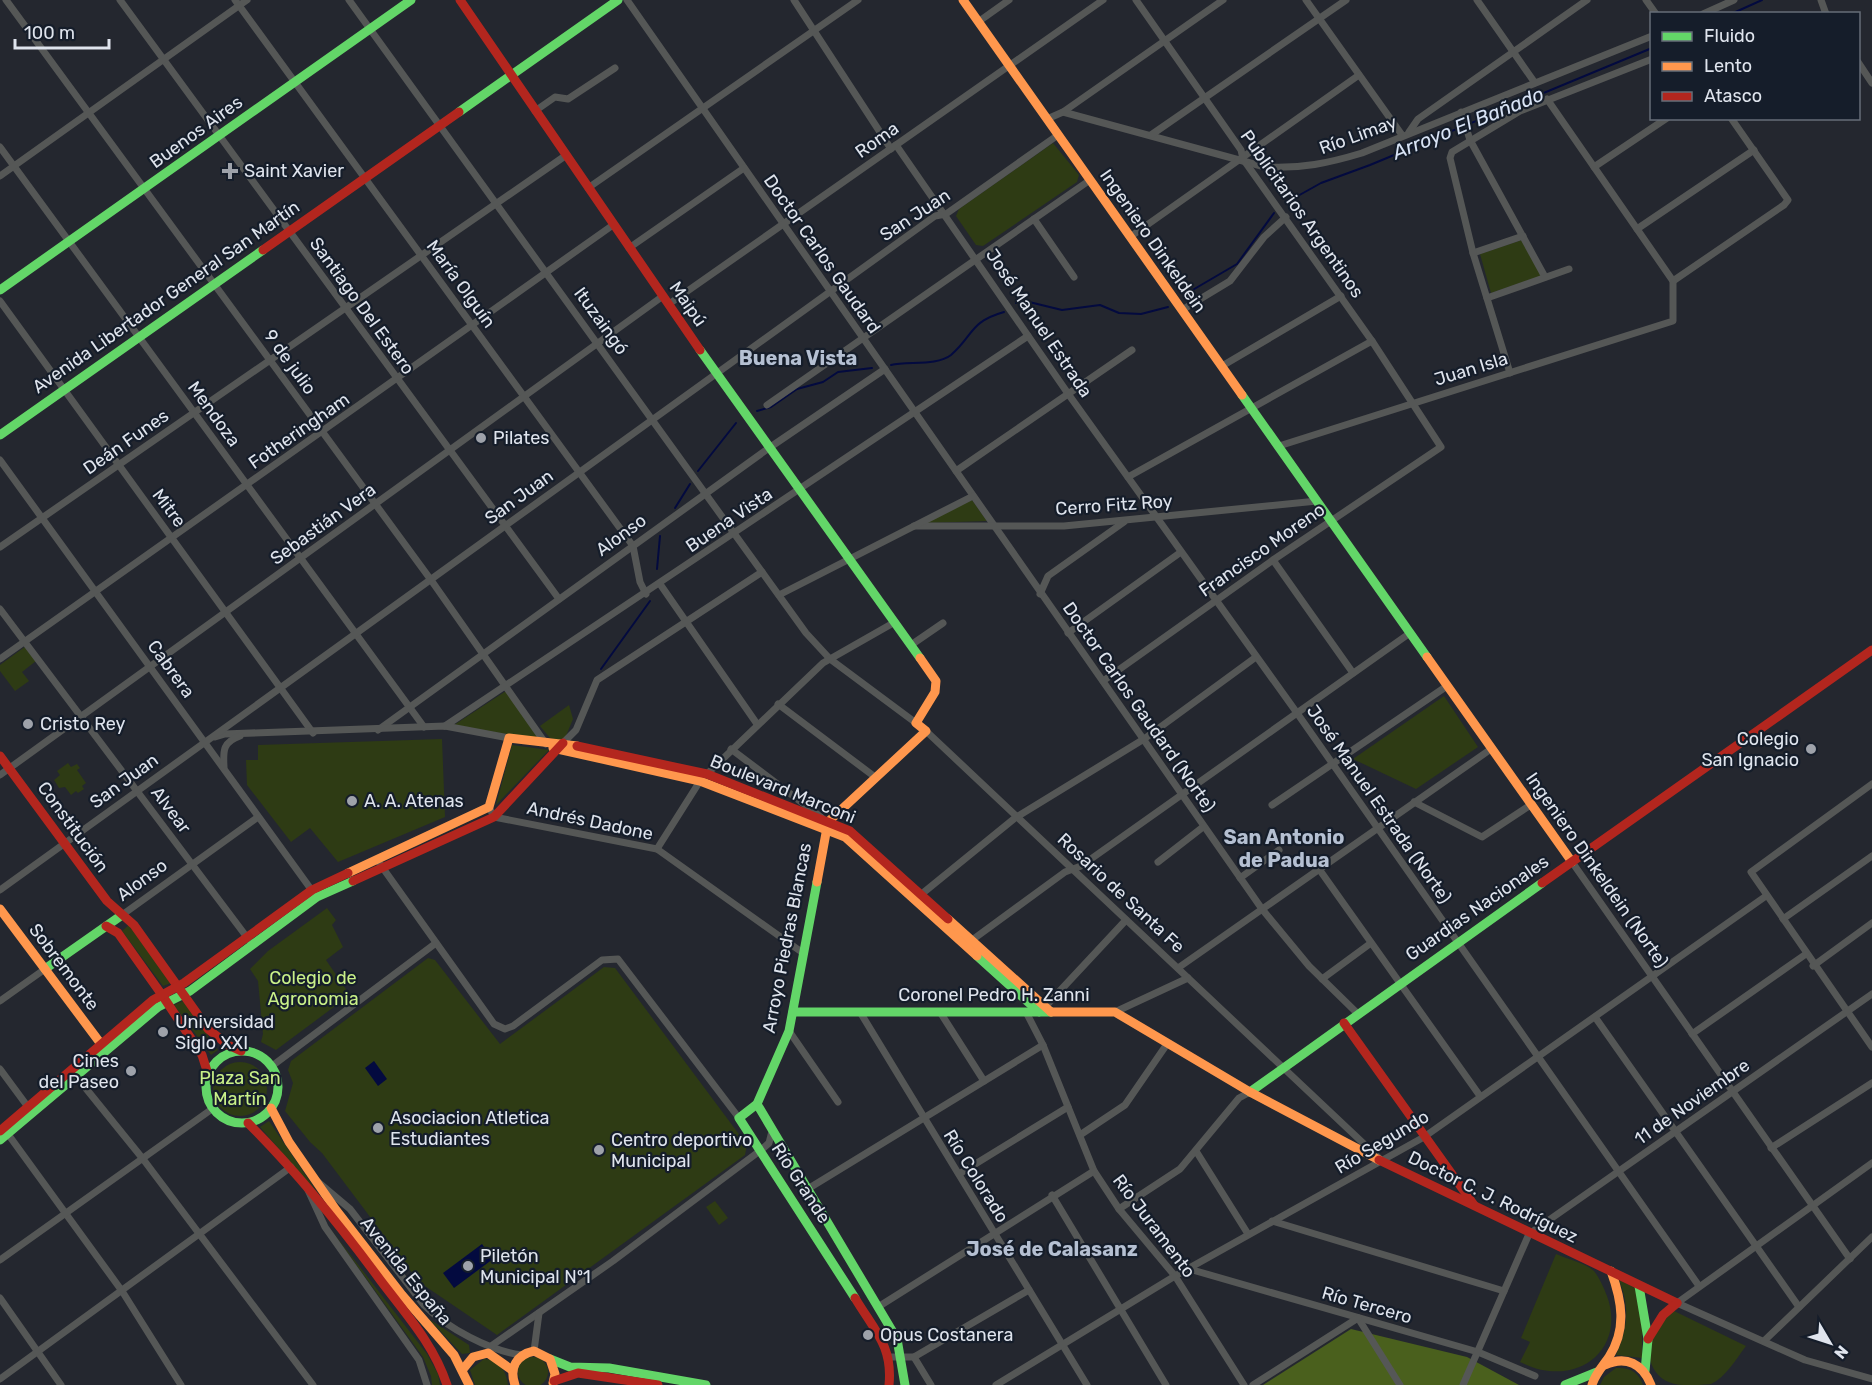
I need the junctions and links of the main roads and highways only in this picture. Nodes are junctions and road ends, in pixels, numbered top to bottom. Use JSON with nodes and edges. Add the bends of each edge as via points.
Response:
{"nodes":[{"id":1,"x":411,"y":0,"type":"edge"},
{"id":2,"x":460,"y":0,"type":"edge"},
{"id":3,"x":618,"y":0,"type":"edge"},
{"id":4,"x":963,"y":0,"type":"edge"},
{"id":5,"x":510,"y":75,"type":"junction"},
{"id":6,"x":0,"y":290,"type":"edge"},
{"id":7,"x":0,"y":435,"type":"edge"},
{"id":8,"x":1317,"y":501,"type":"joint"},
{"id":9,"x":1872,"y":650,"type":"edge"},
{"id":10,"x":916,"y":723,"type":"joint"},
{"id":11,"x":560,"y":747,"type":"junction"},
{"id":12,"x":0,"y":756,"type":"edge"},
{"id":13,"x":827,"y":826,"type":"junction"},
{"id":14,"x":1572,"y":862,"type":"junction"},
{"id":15,"x":380,"y":863,"type":"junction"},
{"id":16,"x":0,"y":909,"type":"edge"},
{"id":17,"x":122,"y":915,"type":"junction"},
{"id":18,"x":106,"y":926,"type":"junction"},
{"id":19,"x":45,"y":969,"type":"junction"},
{"id":20,"x":181,"y":990,"type":"junction"},
{"id":21,"x":164,"y":999,"type":"junction"},
{"id":22,"x":1045,"y":1010,"type":"junction"},
{"id":23,"x":793,"y":1012,"type":"junction"},
{"id":24,"x":1114,"y":1012,"type":"joint"},
{"id":25,"x":1344,"y":1023,"type":"junction"},
{"id":26,"x":101,"y":1044,"type":"junction"},
{"id":27,"x":241,"y":1051,"type":"junction"},
{"id":28,"x":73,"y":1073,"type":"junction"},
{"id":29,"x":208,"y":1074,"type":"junction"},
{"id":30,"x":1250,"y":1092,"type":"junction"},
{"id":31,"x":757,"y":1104,"type":"junction"},
{"id":32,"x":272,"y":1108,"type":"junction"},
{"id":33,"x":739,"y":1118,"type":"joint"},
{"id":34,"x":248,"y":1123,"type":"junction"},
{"id":35,"x":3,"y":1133,"type":"edge"},
{"id":36,"x":1475,"y":1207,"type":"junction"},
{"id":37,"x":1611,"y":1271,"type":"junction"},
{"id":38,"x":1639,"y":1286,"type":"junction"},
{"id":39,"x":1648,"y":1339,"type":"junction"},
{"id":40,"x":550,"y":1359,"type":"junction"},
{"id":41,"x":464,"y":1368,"type":"junction"},
{"id":42,"x":1599,"y":1370,"type":"junction"},
{"id":43,"x":1649,"y":1378,"type":"edge"},
{"id":44,"x":513,"y":1380,"type":"edge"},
{"id":45,"x":552,"y":1383,"type":"edge"},
{"id":46,"x":447,"y":1385,"type":"edge"},
{"id":47,"x":469,"y":1385,"type":"edge"},
{"id":48,"x":658,"y":1385,"type":"edge"},
{"id":49,"x":706,"y":1385,"type":"edge"},
{"id":50,"x":889,"y":1385,"type":"edge"},
{"id":51,"x":905,"y":1385,"type":"edge"},
{"id":52,"x":1565,"y":1385,"type":"edge"},
{"id":53,"x":1592,"y":1385,"type":"edge"},
{"id":54,"x":1659,"y":1385,"type":"edge"}],
"edges":[{"from":1,"to":6,"type":"main road","name":"Buenos Aires"},
{"from":2,"to":5,"type":"main road","name":"Maipú"},
{"from":3,"to":5,"type":"main road","name":"Avenida Libertador General San Martín"},
{"from":4,"to":8,"type":"main road","name":"Ingeniero Dinkeldein"},
{"from":5,"to":7,"type":"main road","name":"Avenida Libertador General San Martín"},
{"from":5,"to":10,"type":"main road","name":"Maipú","via":[[937,686]]},
{"from":8,"to":14,"type":"main road","name":"Ingeniero Dinkeldein (Norte)"},
{"from":9,"to":14,"type":"main road","name":"Guardias Nacionales"},
{"from":10,"to":13,"type":"main road","name":"Rosario de Santa Fe","via":[[926,731]]},
{"from":11,"to":13,"type":"main road","name":"Boulevard Marconi","via":[[703,778]]},
{"from":11,"to":15,"type":"main road","via":[[494,817]]},
{"from":11,"to":15,"type":"main road","name":"Boulevard Marconi","via":[[509,738],[489,807]]},
{"from":12,"to":17,"type":"main road","name":"Constitución","via":[[107,901]]},
{"from":13,"to":22,"type":"main road","name":"Boulevard Marconi","via":[[859,838]]},
{"from":13,"to":23,"type":"main road","name":"Arroyo Piedras Blancas"},
{"from":14,"to":25,"type":"main road","name":"Guardias Nacionales"},
{"from":15,"to":20,"type":"main road","via":[[314,893]]},
{"from":16,"to":19,"type":"main road","name":"Sobremonte"},
{"from":17,"to":18,"type":"main road","name":"Alonso"},
{"from":17,"to":20,"type":"main road","via":[[134,925]]},
{"from":18,"to":19,"type":"main road","name":"Alonso"},
{"from":18,"to":21,"type":"main road","via":[[118,933]]},
{"from":19,"to":26,"type":"main road","name":"Sobremonte"},
{"from":20,"to":21,"type":"main road"},
{"from":20,"to":27,"type":"main road","via":[[208,1029],[228,1046]]},
{"from":21,"to":26,"type":"main road"},
{"from":21,"to":28,"type":"main road"},
{"from":21,"to":29,"type":"main road","via":[[202,1055]]},
{"from":22,"to":23,"type":"main road","name":"Coronel Pedro H. Zanni"},
{"from":22,"to":24,"type":"main road","name":"Coronel Pedro H. Zanni"},
{"from":23,"to":31,"type":"main road","name":"Arroyo Piedras Blancas","via":[[789,1031]]},
{"from":24,"to":30,"type":"main road","name":"Doctor C. J. Rodríguez"},
{"from":25,"to":30,"type":"main road","name":"Guardias Nacionales"},
{"from":25,"to":36,"type":"main road"},
{"from":26,"to":28,"type":"main road"},
{"from":27,"to":29,"type":"main road","via":[[221,1057]]},
{"from":27,"to":32,"type":"main road","via":[[253,1052],[272,1066],[278,1087]]},
{"from":28,"to":35,"type":"main road"},
{"from":28,"to":35,"type":"main road","via":[[28,1107]]},
{"from":29,"to":34,"type":"main road","via":[[206,1098],[212,1108],[230,1122]]},
{"from":30,"to":36,"type":"main road","name":"Doctor C. J. Rodríguez"},
{"from":31,"to":33,"type":"main road","name":"Arroyo Piedras Blancas"},
{"from":31,"to":51,"type":"main road","name":"Río Grande","via":[[897,1339]]},
{"from":32,"to":34,"type":"main road"},
{"from":32,"to":41,"type":"main road","name":"Avenida España","via":[[279,1127],[314,1178],[390,1280]]},
{"from":33,"to":50,"type":"main road","name":"Río Grande","via":[[889,1357]]},
{"from":34,"to":46,"type":"main road","name":"Avenida España","via":[[291,1167],[422,1336],[437,1357]]},
{"from":36,"to":37,"type":"main road","name":"Doctor C. J. Rodríguez"},
{"from":37,"to":38,"type":"main road","name":"Doctor C. J. Rodríguez"},
{"from":37,"to":42,"type":"main road","via":[[1622,1297],[1623,1322],[1619,1339]]},
{"from":38,"to":39,"type":"main road"},
{"from":38,"to":39,"type":"main road","name":"Doctor C. J. Rodríguez","via":[[1677,1304],[1663,1315]]},
{"from":39,"to":43,"type":"main road"},
{"from":40,"to":44,"type":"main road","via":[[534,1351],[522,1355]]},
{"from":40,"to":45,"type":"main road","via":[[555,1374]]},
{"from":40,"to":49,"type":"main road","via":[[570,1367],[609,1368]]},
{"from":41,"to":44,"type":"main road","via":[[473,1357],[488,1353]]},
{"from":41,"to":47,"type":"main road","name":"Avenida España"},
{"from":42,"to":43,"type":"main road","via":[[1619,1360],[1629,1360]]},
{"from":42,"to":52,"type":"main road"},
{"from":42,"to":53,"type":"main road"},
{"from":43,"to":54,"type":"main road"},
{"from":45,"to":48,"type":"main road","via":[[578,1373]]}]}
